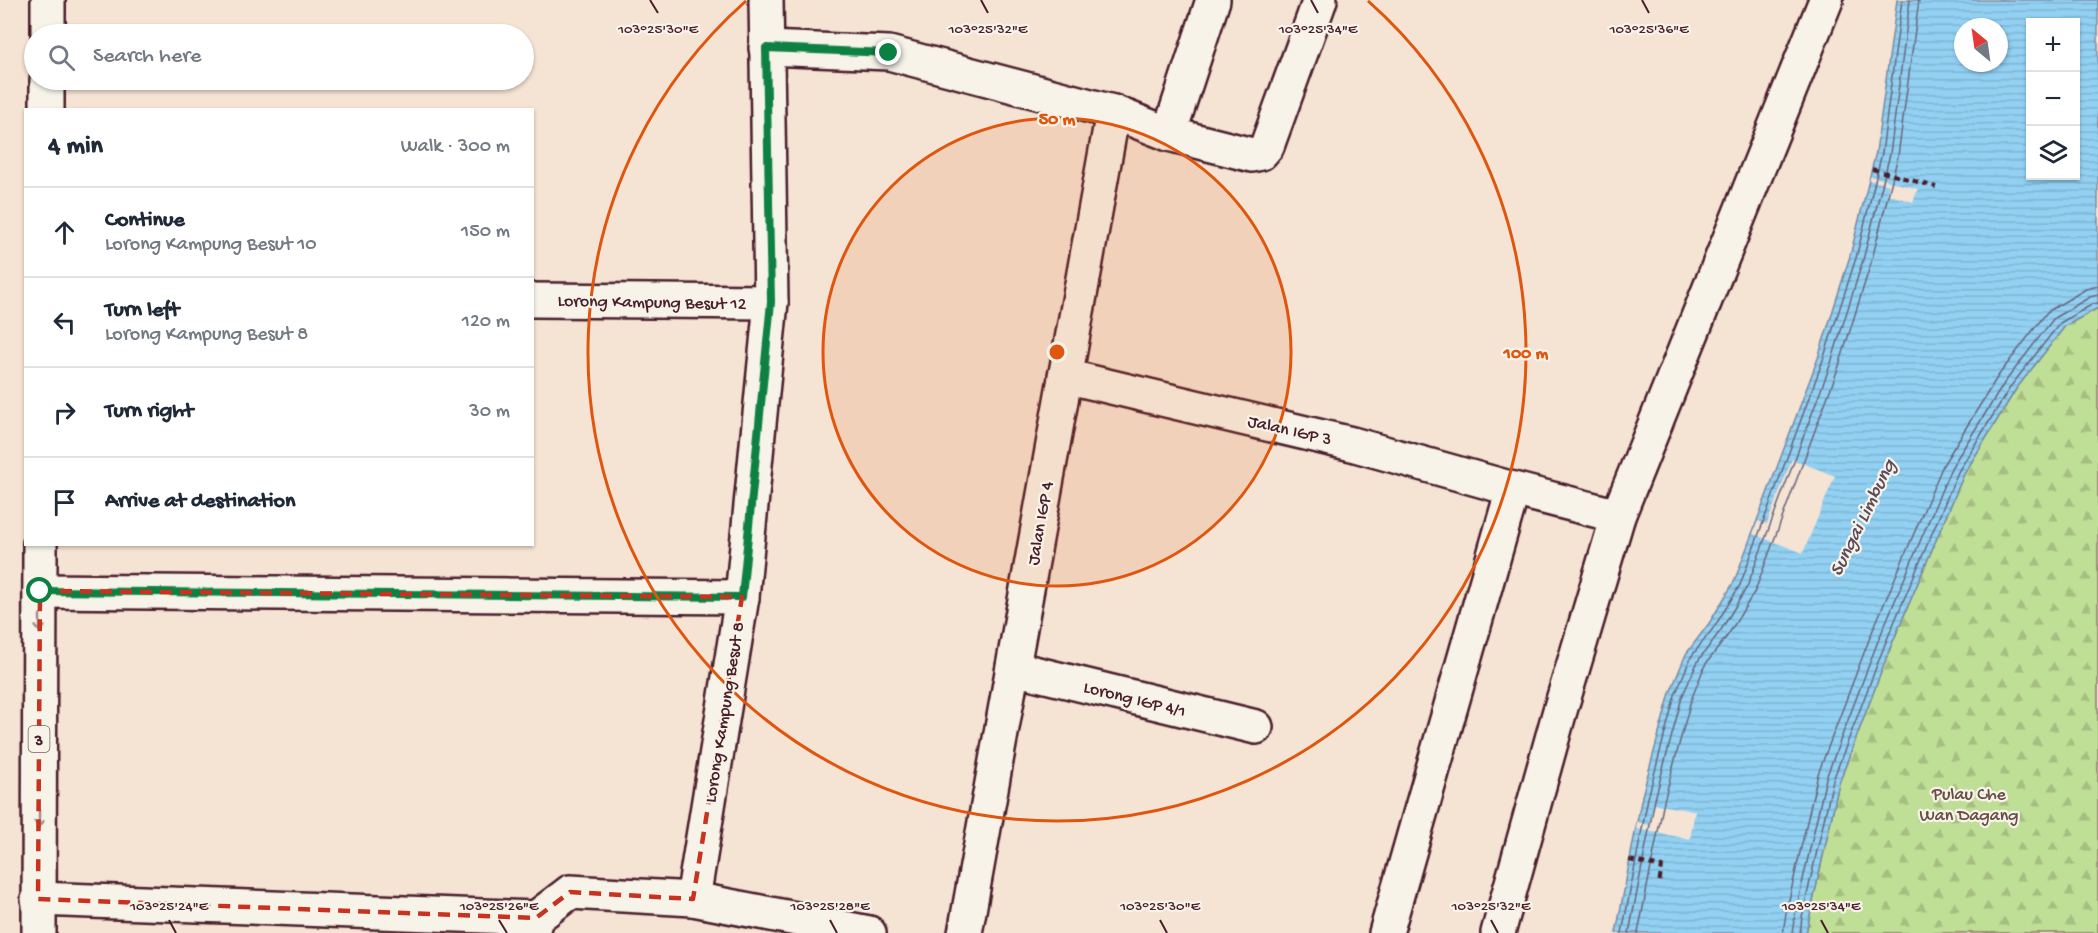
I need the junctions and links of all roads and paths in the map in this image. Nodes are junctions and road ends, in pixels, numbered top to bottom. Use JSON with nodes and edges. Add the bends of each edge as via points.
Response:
{"nodes":[{"id":1,"x":48,"y":0,"type":"edge"},
{"id":2,"x":766,"y":0,"type":"edge"},
{"id":3,"x":1213,"y":0,"type":"edge"},
{"id":4,"x":1320,"y":0,"type":"edge"},
{"id":5,"x":1826,"y":0,"type":"edge"},
{"id":6,"x":48,"y":24,"type":"edge"},
{"id":7,"x":766,"y":48,"type":"junction"},
{"id":8,"x":47,"y":90,"type":"edge"},
{"id":9,"x":47,"y":108,"type":"edge"},
{"id":10,"x":1113,"y":112,"type":"junction"},
{"id":11,"x":1169,"y":134,"type":"junction"},
{"id":12,"x":1872,"y":169,"type":"dead end"},
{"id":13,"x":1936,"y":187,"type":"dead end"},
{"id":14,"x":534,"y":300,"type":"edge"},
{"id":15,"x":771,"y":302,"type":"junction"},
{"id":16,"x":1065,"y":376,"type":"junction"},
{"id":17,"x":1513,"y":489,"type":"junction"},
{"id":18,"x":1618,"y":516,"type":"junction"},
{"id":19,"x":40,"y":546,"type":"edge"},
{"id":20,"x":40,"y":591,"type":"junction"},
{"id":21,"x":742,"y":597,"type":"junction"},
{"id":22,"x":1013,"y":668,"type":"junction"},
{"id":23,"x":1256,"y":728,"type":"dead end"},
{"id":24,"x":1629,"y":860,"type":"dead end"},
{"id":25,"x":1659,"y":884,"type":"dead end"},
{"id":26,"x":38,"y":899,"type":"junction"},
{"id":27,"x":693,"y":899,"type":"junction"},
{"id":28,"x":534,"y":926,"type":"edge"},
{"id":29,"x":809,"y":927,"type":"edge"},
{"id":30,"x":39,"y":933,"type":"edge"},
{"id":31,"x":869,"y":933,"type":"edge"},
{"id":32,"x":965,"y":933,"type":"edge"},
{"id":33,"x":1386,"y":933,"type":"edge"},
{"id":34,"x":1498,"y":933,"type":"edge"}],
"edges":[{"from":1,"to":6,"type":"main road"},
{"from":2,"to":7,"type":"main road","name":"Lorong Kampung Besut 8"},
{"from":3,"to":11,"type":"main road"},
{"from":4,"to":11,"type":"main road","via":[[1267,146],[1261,153],[1252,155]]},
{"from":5,"to":18,"type":"main road"},
{"from":7,"to":10,"type":"main road","via":[[889,53]]},
{"from":7,"to":15,"type":"main road","name":"Lorong Kampung Besut 8"},
{"from":8,"to":9,"type":"main road"},
{"from":10,"to":11,"type":"main road"},
{"from":10,"to":16,"type":"main road","name":"Jalan IGP 4"},
{"from":12,"to":13,"type":"path"},
{"from":14,"to":15,"type":"main road","name":"Lorong Kampung Besut 12"},
{"from":15,"to":21,"type":"main road","name":"Lorong Kampung Besut 8"},
{"from":16,"to":17,"type":"main road","name":"Jalan IGP 3","via":[[1352,444]]},
{"from":16,"to":22,"type":"main road","name":"Jalan IGP 4"},
{"from":17,"to":18,"type":"main road","name":"Jalan IGP 3"},
{"from":17,"to":33,"type":"main road"},
{"from":18,"to":34,"type":"main road"},
{"from":19,"to":20,"type":"main road","number":"3"},
{"from":20,"to":21,"type":"main road"},
{"from":20,"to":26,"type":"main road","number":"3","one_way":true},
{"from":21,"to":27,"type":"main road","name":"Lorong Kampung Besut 8"},
{"from":22,"to":23,"type":"main road","name":"Lorong IGP 4/1"},
{"from":22,"to":32,"type":"main road","name":"Jalan IGP 4"},
{"from":24,"to":25,"type":"path","via":[[1662,867]]},
{"from":26,"to":28,"type":"main road"},
{"from":26,"to":30,"type":"main road","number":"3"},
{"from":27,"to":28,"type":"main road","via":[[570,892]]},
{"from":27,"to":29,"type":"main road"},
{"from":29,"to":31,"type":"main road"}]}
